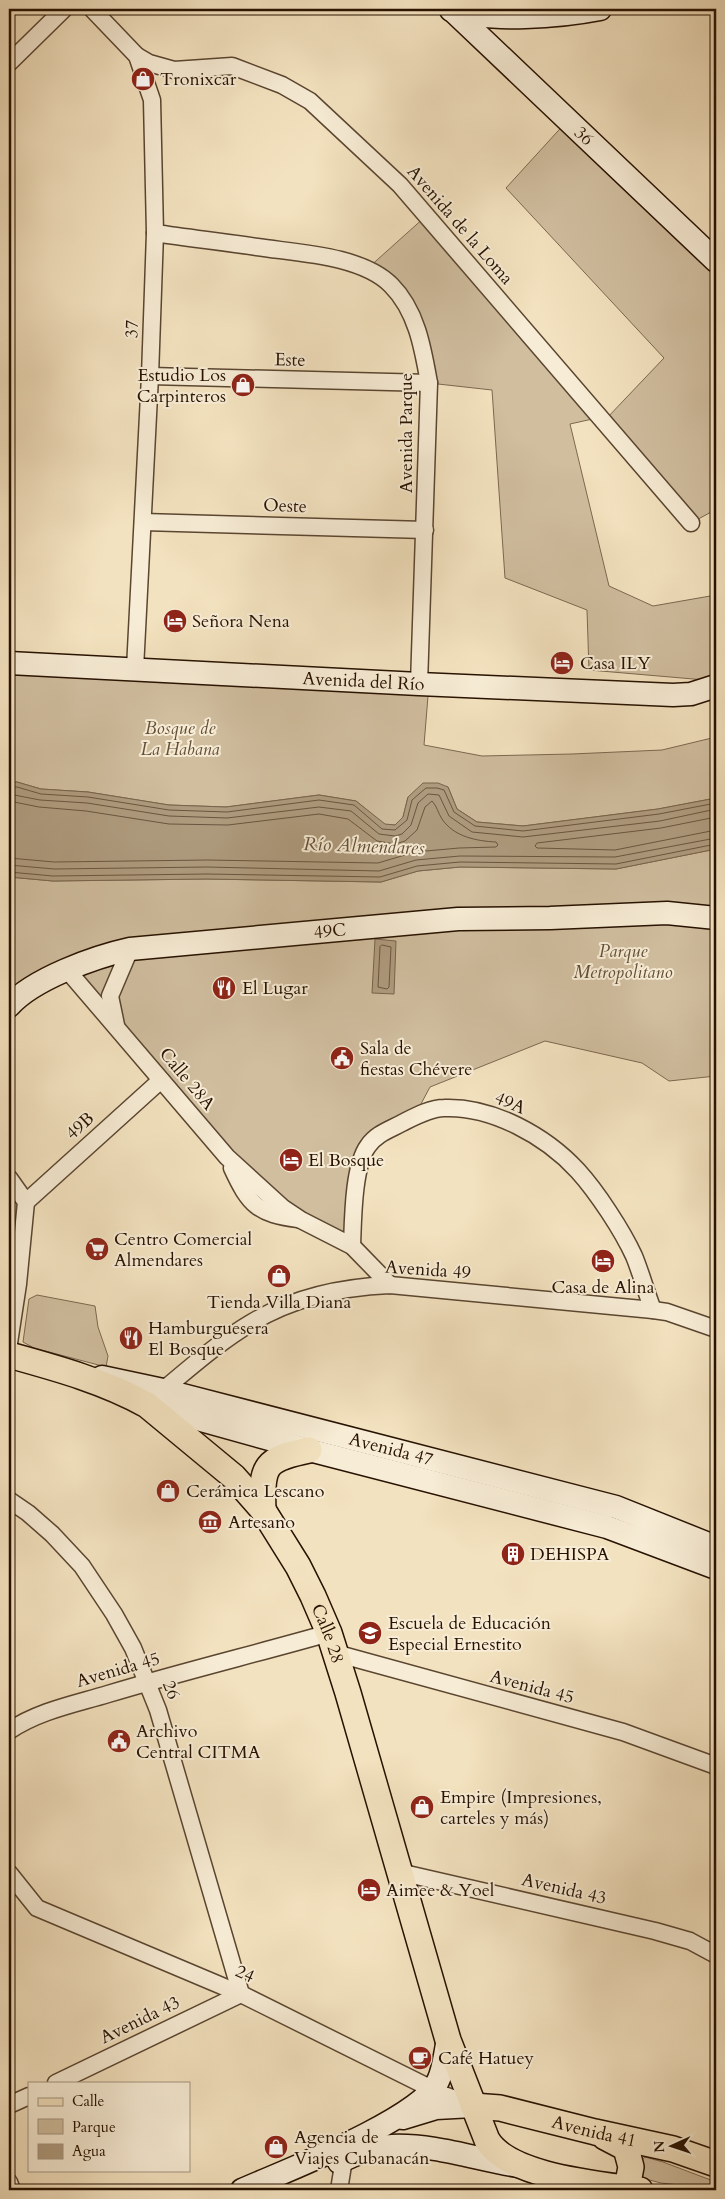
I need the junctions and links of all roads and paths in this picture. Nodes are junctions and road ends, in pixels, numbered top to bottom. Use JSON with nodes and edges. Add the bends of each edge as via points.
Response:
{"nodes":[{"id":1,"x":64,"y":9,"type":"edge"},
{"id":2,"x":92,"y":9,"type":"edge"},
{"id":3,"x":597,"y":9,"type":"edge"},
{"id":4,"x":450,"y":10,"type":"edge"},
{"id":5,"x":479,"y":12,"type":"edge"},
{"id":6,"x":485,"y":41,"type":"junction"},
{"id":7,"x":137,"y":56,"type":"junction"},
{"id":8,"x":9,"y":63,"type":"edge"},
{"id":9,"x":155,"y":233,"type":"junction"},
{"id":10,"x":716,"y":261,"type":"edge"},
{"id":11,"x":150,"y":376,"type":"junction"},
{"id":12,"x":429,"y":383,"type":"junction"},
{"id":13,"x":143,"y":522,"type":"junction"},
{"id":14,"x":691,"y":523,"type":"dead end"},
{"id":15,"x":425,"y":530,"type":"junction"},
{"id":16,"x":9,"y":663,"type":"edge"},
{"id":17,"x":135,"y":669,"type":"junction"},
{"id":18,"x":419,"y":684,"type":"junction"},
{"id":19,"x":716,"y":686,"type":"edge"},
{"id":20,"x":716,"y":904,"type":"edge"},
{"id":21,"x":667,"y":913,"type":"junction"},
{"id":22,"x":716,"y":918,"type":"edge"},
{"id":23,"x":130,"y":949,"type":"junction"},
{"id":24,"x":68,"y":971,"type":"junction"},
{"id":25,"x":9,"y":1006,"type":"edge"},
{"id":26,"x":116,"y":1027,"type":"junction"},
{"id":27,"x":161,"y":1080,"type":"junction"},
{"id":28,"x":227,"y":1157,"type":"junction"},
{"id":29,"x":9,"y":1178,"type":"edge"},
{"id":30,"x":26,"y":1202,"type":"junction"},
{"id":31,"x":301,"y":1220,"type":"junction"},
{"id":32,"x":352,"y":1246,"type":"junction"},
{"id":33,"x":390,"y":1285,"type":"junction"},
{"id":34,"x":653,"y":1310,"type":"junction"},
{"id":35,"x":716,"y":1329,"type":"edge"},
{"id":36,"x":9,"y":1343,"type":"edge"},
{"id":37,"x":9,"y":1356,"type":"edge"},
{"id":38,"x":155,"y":1397,"type":"junction"},
{"id":39,"x":309,"y":1450,"type":"junction"},
{"id":40,"x":438,"y":1472,"type":"junction"},
{"id":41,"x":9,"y":1500,"type":"edge"},
{"id":42,"x":263,"y":1510,"type":"junction"},
{"id":43,"x":711,"y":1555,"type":"edge"},
{"id":44,"x":332,"y":1643,"type":"junction"},
{"id":45,"x":146,"y":1682,"type":"junction"},
{"id":46,"x":9,"y":1731,"type":"edge"},
{"id":47,"x":716,"y":1766,"type":"edge"},
{"id":48,"x":9,"y":1872,"type":"edge"},
{"id":49,"x":399,"y":1872,"type":"junction"},
{"id":50,"x":716,"y":1955,"type":"edge"},
{"id":51,"x":241,"y":1994,"type":"junction"},
{"id":52,"x":451,"y":2049,"type":"junction"},
{"id":53,"x":58,"y":2082,"type":"edge"},
{"id":54,"x":432,"y":2088,"type":"junction"},
{"id":55,"x":28,"y":2096,"type":"edge"},
{"id":56,"x":9,"y":2106,"type":"edge"},
{"id":57,"x":473,"y":2106,"type":"junction"},
{"id":58,"x":500,"y":2108,"type":"junction"},
{"id":59,"x":532,"y":2117,"type":"junction"},
{"id":60,"x":385,"y":2124,"type":"junction"},
{"id":61,"x":595,"y":2132,"type":"junction"},
{"id":62,"x":344,"y":2159,"type":"junction"},
{"id":63,"x":515,"y":2163,"type":"junction"},
{"id":64,"x":716,"y":2164,"type":"edge"},
{"id":65,"x":9,"y":2182,"type":"edge"},
{"id":66,"x":12,"y":2190,"type":"edge"},
{"id":67,"x":242,"y":2190,"type":"edge"},
{"id":68,"x":280,"y":2190,"type":"edge"},
{"id":69,"x":339,"y":2190,"type":"edge"},
{"id":70,"x":631,"y":2190,"type":"edge"}],
"edges":[{"from":1,"to":8,"type":"street"},
{"from":2,"to":7,"type":"street","name":"37"},
{"from":3,"to":5,"type":"street","via":[[547,16]]},
{"from":4,"to":5,"type":"street"},
{"from":4,"to":6,"type":"street","name":"36"},
{"from":5,"to":6,"type":"street"},
{"from":6,"to":10,"type":"street","name":"36"},
{"from":7,"to":9,"type":"street","name":"37","via":[[152,100]]},
{"from":7,"to":14,"type":"street","name":"Avenida de la Loma","via":[[174,70],[232,66],[282,85],[310,101],[400,185]]},
{"from":9,"to":11,"type":"street","name":"37"},
{"from":9,"to":12,"type":"street","name":"Avenida Parque","via":[[316,256],[367,270],[391,284],[408,309],[421,340]]},
{"from":11,"to":12,"type":"street","name":"Este"},
{"from":11,"to":13,"type":"street","name":"37"},
{"from":12,"to":15,"type":"street","name":"Avenida Parque"},
{"from":13,"to":15,"type":"street","name":"Oeste"},
{"from":13,"to":17,"type":"street","name":"37"},
{"from":15,"to":18,"type":"street","name":"Avenida Parque"},
{"from":16,"to":17,"type":"street","name":"Avenida del Río"},
{"from":17,"to":18,"type":"street","name":"Avenida del Río"},
{"from":18,"to":19,"type":"street","name":"Avenida del Río","via":[[674,694],[691,694]]},
{"from":20,"to":21,"type":"street","name":"49C"},
{"from":21,"to":22,"type":"street","name":"49C"},
{"from":21,"to":23,"type":"street","name":"49C","via":[[458,918]]},
{"from":23,"to":24,"type":"street","name":"49C","via":[[100,956]]},
{"from":23,"to":26,"type":"street","name":"Calle 28A","via":[[110,996]]},
{"from":24,"to":25,"type":"street","name":"49C","via":[[36,984]]},
{"from":24,"to":26,"type":"street","name":"Calle 28A"},
{"from":26,"to":27,"type":"street","name":"Calle 28A"},
{"from":27,"to":28,"type":"street","name":"Calle 28A"},
{"from":27,"to":30,"type":"street","name":"49B"},
{"from":28,"to":31,"type":"street","name":"Calle 28A","via":[[283,1208]]},
{"from":28,"to":31,"type":"street","name":"Calle 28A","via":[[238,1183],[254,1204],[274,1216]]},
{"from":29,"to":30,"type":"street"},
{"from":30,"to":36,"type":"street"},
{"from":31,"to":32,"type":"street","name":"Calle 28A"},
{"from":32,"to":33,"type":"street","name":"Calle 28A"},
{"from":32,"to":34,"type":"street","name":"49A","via":[[362,1158],[377,1136],[429,1111],[443,1108],[477,1111],[509,1122],[537,1138],[577,1170],[593,1189],[628,1245]]},
{"from":33,"to":34,"type":"street","name":"Avenida 49"},
{"from":33,"to":38,"type":"street","name":"Avenida 49","via":[[345,1290],[285,1306],[252,1322],[220,1344]]},
{"from":34,"to":35,"type":"street","name":"Avenida 49"},
{"from":37,"to":38,"type":"main road","name":"Calle 28","via":[[60,1369],[132,1396]]},
{"from":38,"to":39,"type":"street","name":"Avenida 47"},
{"from":38,"to":40,"type":"street","name":"Avenida 47"},
{"from":38,"to":42,"type":"main road","name":"Calle 28"},
{"from":39,"to":40,"type":"street","name":"Avenida 47"},
{"from":39,"to":42,"type":"main road","via":[[278,1457],[269,1467],[262,1486]]},
{"from":40,"to":43,"type":"street","name":"Avenida 47","via":[[607,1527]]},
{"from":41,"to":45,"type":"street","name":"26","via":[[52,1534],[82,1566],[134,1648]]},
{"from":42,"to":44,"type":"main road","name":"Calle 28","via":[[298,1566]]},
{"from":44,"to":45,"type":"street","name":"Avenida 45"},
{"from":44,"to":47,"type":"street","name":"Avenida 45","via":[[623,1732]]},
{"from":44,"to":49,"type":"main road","name":"Calle 28"},
{"from":45,"to":46,"type":"street","name":"Avenida 45","via":[[42,1714]]},
{"from":45,"to":51,"type":"street","name":"26","via":[[158,1710]]},
{"from":48,"to":51,"type":"street","name":"24","via":[[37,1908]]},
{"from":49,"to":50,"type":"street","name":"Avenida 43","via":[[655,1931],[690,1942]]},
{"from":49,"to":52,"type":"main road","name":"Calle 28"},
{"from":51,"to":53,"type":"street","name":"Avenida 43"},
{"from":51,"to":54,"type":"street","name":"24"},
{"from":52,"to":54,"type":"street"},
{"from":52,"to":57,"type":"main road","name":"Calle 28"},
{"from":52,"to":58,"type":"main road","name":"Calle 28"},
{"from":54,"to":57,"type":"street","name":"24"},
{"from":54,"to":60,"type":"street","via":[[412,2107]]},
{"from":55,"to":56,"type":"street"},
{"from":57,"to":58,"type":"main road","name":"Avenida 41"},
{"from":57,"to":60,"type":"street","via":[[436,2108]]},
{"from":57,"to":63,"type":"main road","via":[[492,2149]]},
{"from":58,"to":59,"type":"main road","name":"Avenida 41"},
{"from":59,"to":61,"type":"main road","name":"Avenida 41"},
{"from":59,"to":63,"type":"main road","via":[[516,2118],[502,2126],[498,2143]]},
{"from":60,"to":67,"type":"street"},
{"from":61,"to":64,"type":"main road","name":"Avenida 41","via":[[673,2149]]},
{"from":61,"to":70,"type":"main road","via":[[626,2148],[631,2167]]},
{"from":62,"to":63,"type":"street","via":[[391,2146]]},
{"from":62,"to":68,"type":"street"},
{"from":62,"to":69,"type":"street"},
{"from":63,"to":70,"type":"main road","via":[[598,2185]]},
{"from":65,"to":66,"type":"street"}]}
